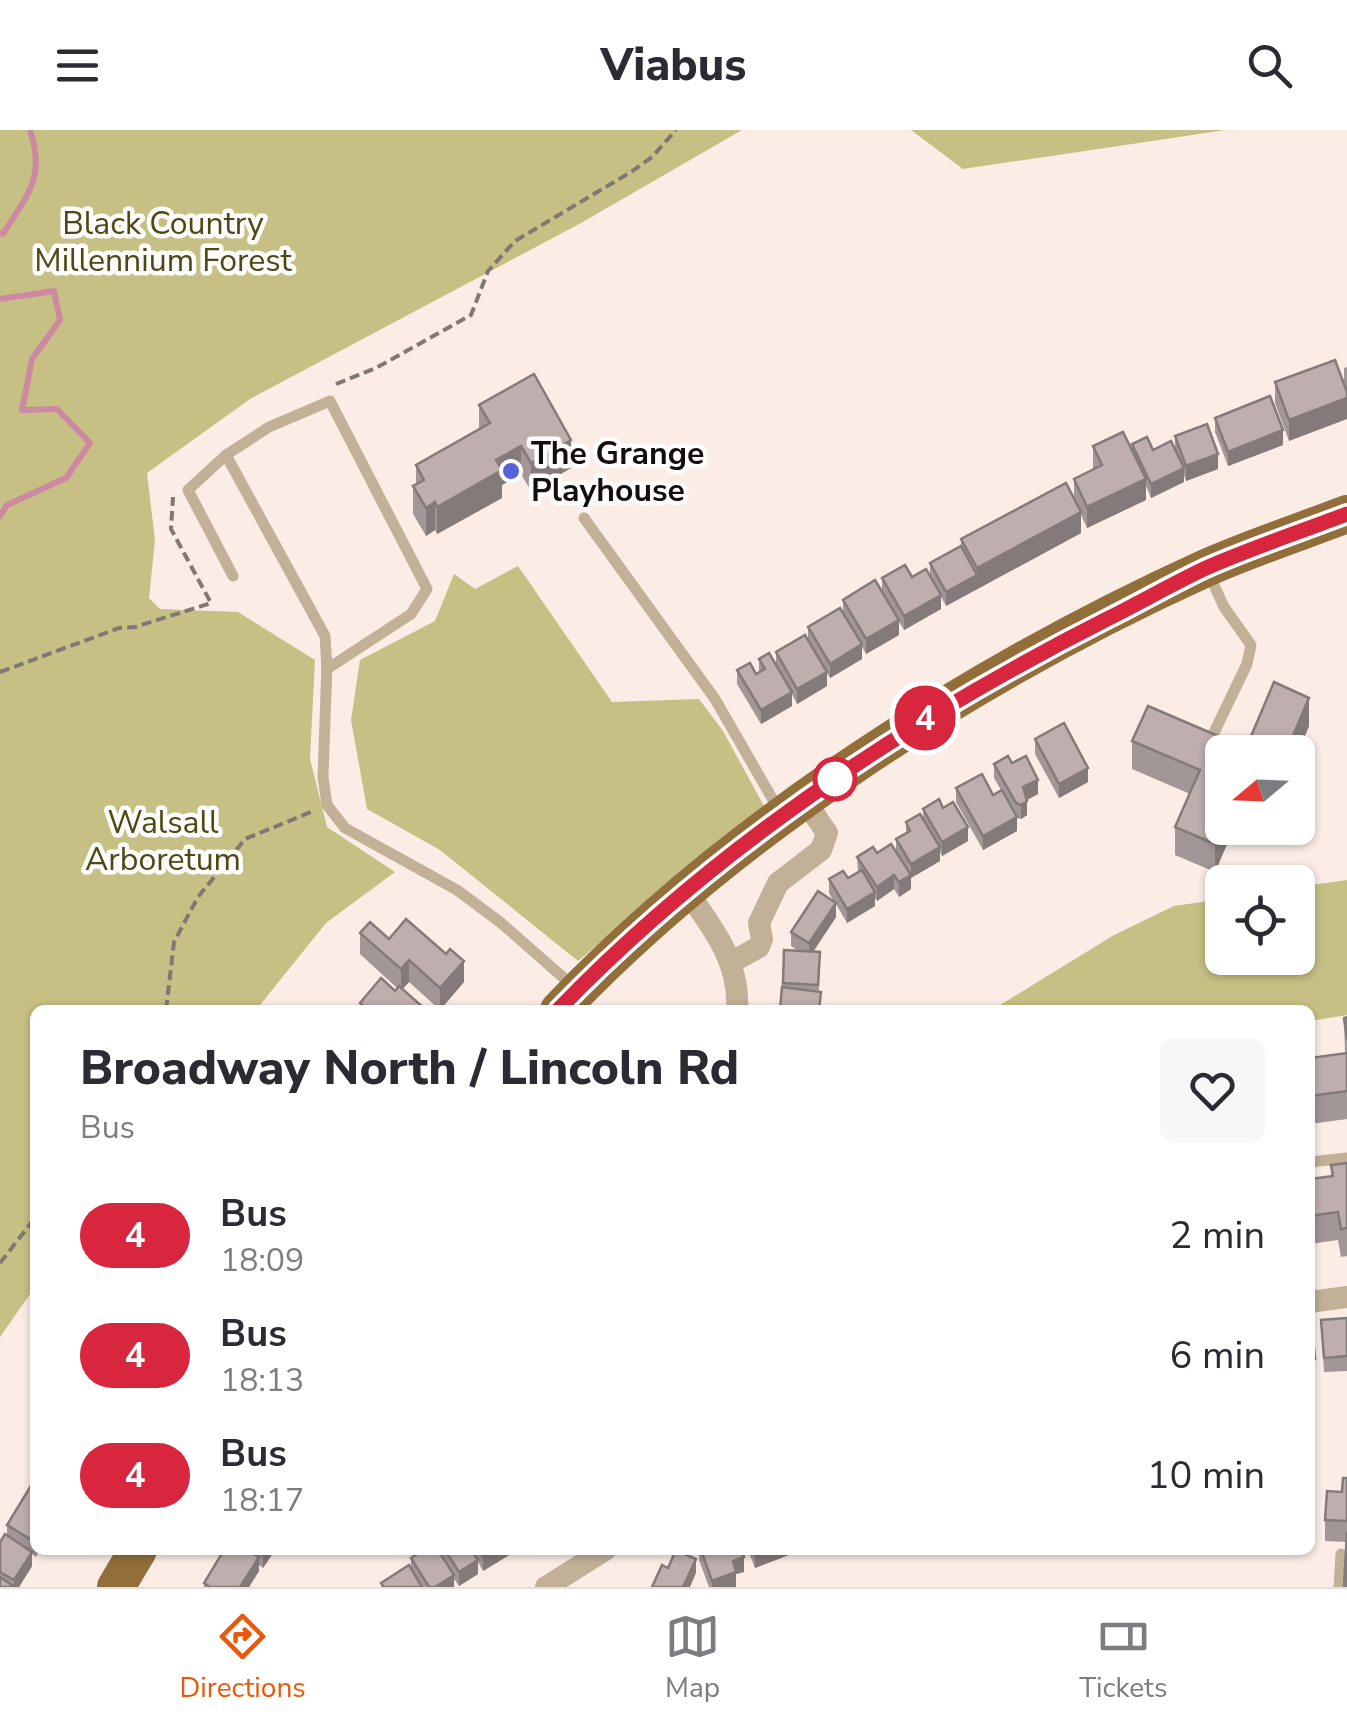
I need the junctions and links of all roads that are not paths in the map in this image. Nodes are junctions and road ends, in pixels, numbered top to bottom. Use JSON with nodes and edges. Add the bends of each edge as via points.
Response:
{"nodes":[{"id":1,"x":226,"y":455,"type":"junction"},
{"id":2,"x":1347,"y":514,"type":"edge"},
{"id":3,"x":584,"y":518,"type":"dead end"},
{"id":4,"x":1206,"y":568,"type":"junction"},
{"id":5,"x":233,"y":576,"type":"dead end"},
{"id":6,"x":327,"y":665,"type":"junction"},
{"id":7,"x":1213,"y":735,"type":"edge"},
{"id":8,"x":793,"y":808,"type":"junction"},
{"id":9,"x":686,"y":890,"type":"junction"},
{"id":10,"x":730,"y":963,"type":"junction"},
{"id":11,"x":568,"y":1000,"type":"edge"},
{"id":12,"x":737,"y":1005,"type":"edge"},
{"id":13,"x":1347,"y":1158,"type":"edge"},
{"id":14,"x":1315,"y":1161,"type":"edge"},
{"id":15,"x":1347,"y":1297,"type":"edge"},
{"id":16,"x":1315,"y":1301,"type":"edge"},
{"id":17,"x":1341,"y":1554,"type":"edge"},
{"id":18,"x":135,"y":1555,"type":"edge"},
{"id":19,"x":597,"y":1555,"type":"edge"},
{"id":20,"x":584,"y":1563,"type":"junction"},
{"id":21,"x":116,"y":1587,"type":"edge"},
{"id":22,"x":546,"y":1587,"type":"edge"},
{"id":23,"x":590,"y":1587,"type":"edge"},
{"id":24,"x":1339,"y":1587,"type":"edge"}],
"edges":[{"from":1,"to":5,"type":"lane","via":[[188,490]]},
{"from":1,"to":6,"type":"lane","via":[[325,636]]},
{"from":1,"to":6,"type":"lane","via":[[330,400],[427,589],[411,614]]},
{"from":2,"to":4,"type":"highway"},
{"from":3,"to":8,"type":"lane"},
{"from":4,"to":7,"type":"lane","via":[[1251,645]]},
{"from":4,"to":8,"type":"highway","via":[[924,719]]},
{"from":6,"to":11,"type":"lane","via":[[322,777],[328,805],[345,828],[457,890],[500,922]]},
{"from":8,"to":9,"type":"highway"},
{"from":8,"to":10,"type":"street","via":[[827,834],[821,850],[778,883],[759,923],[759,947]]},
{"from":9,"to":10,"type":"street"},
{"from":9,"to":11,"type":"highway"},
{"from":10,"to":12,"type":"street"},
{"from":13,"to":14,"type":"lane"},
{"from":15,"to":16,"type":"street"},
{"from":17,"to":24,"type":"lane"},
{"from":18,"to":21,"type":"highway"},
{"from":19,"to":20,"type":"street"},
{"from":20,"to":22,"type":"street"},
{"from":20,"to":23,"type":"street"}]}
